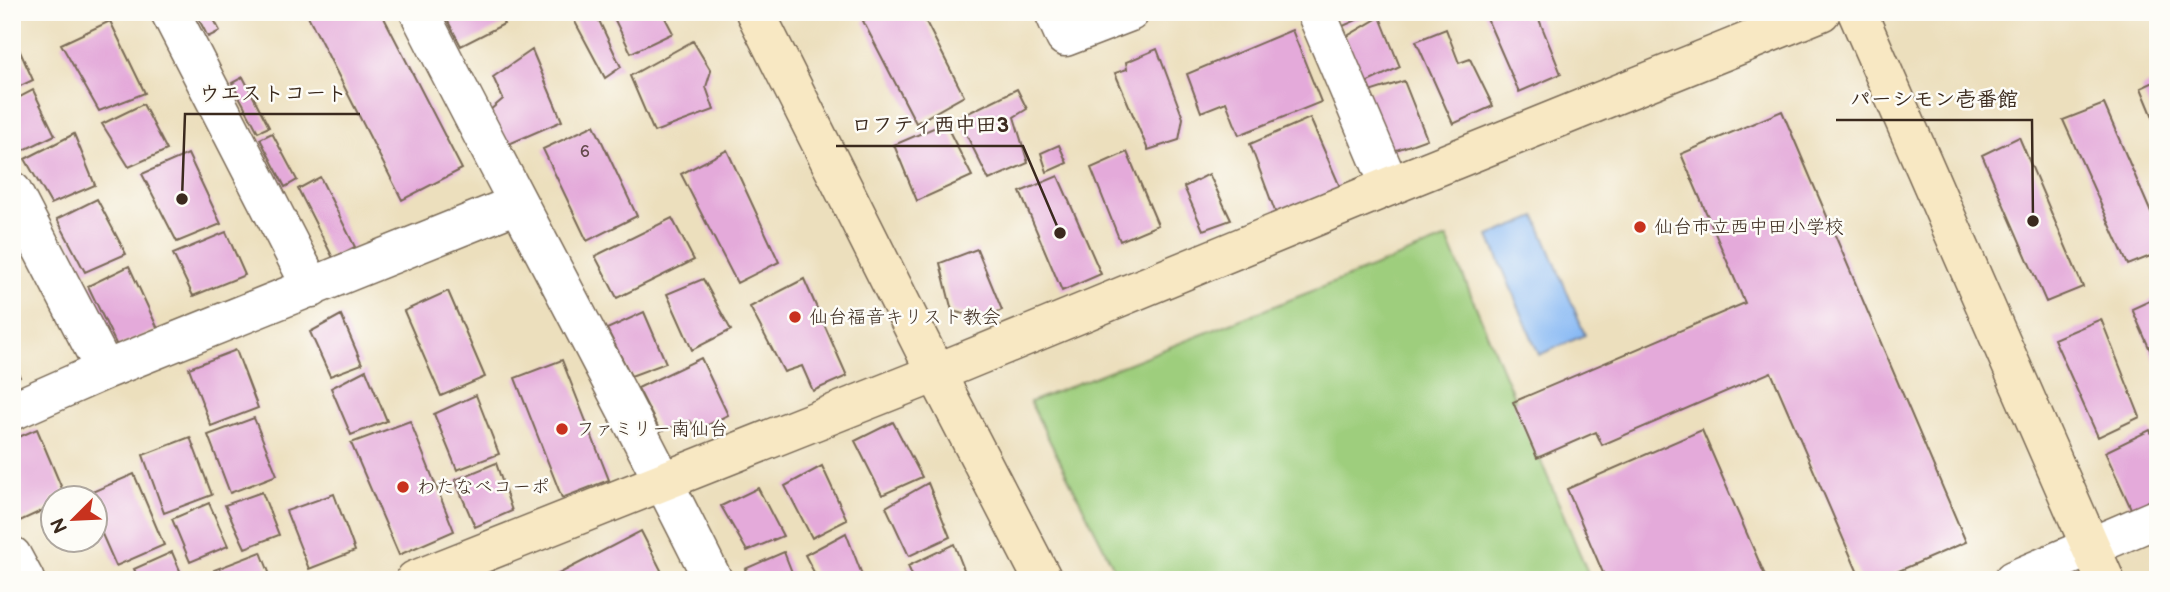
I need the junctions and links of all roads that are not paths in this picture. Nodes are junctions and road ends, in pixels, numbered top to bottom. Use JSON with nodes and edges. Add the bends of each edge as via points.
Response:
{"nodes":[{"id":1,"x":170,"y":12,"type":"edge"},
{"id":2,"x":419,"y":12,"type":"edge"},
{"id":3,"x":755,"y":12,"type":"edge"},
{"id":4,"x":1054,"y":12,"type":"edge"},
{"id":5,"x":1130,"y":12,"type":"edge"},
{"id":6,"x":1316,"y":12,"type":"edge"},
{"id":7,"x":1821,"y":12,"type":"edge"},
{"id":8,"x":1857,"y":12,"type":"edge"},
{"id":9,"x":1390,"y":186,"type":"junction"},
{"id":10,"x":12,"y":191,"type":"edge"},
{"id":11,"x":517,"y":204,"type":"junction"},
{"id":12,"x":312,"y":288,"type":"junction"},
{"id":13,"x":106,"y":370,"type":"junction"},
{"id":14,"x":936,"y":373,"type":"junction"},
{"id":15,"x":12,"y":411,"type":"edge"},
{"id":16,"x":663,"y":480,"type":"junction"},
{"id":17,"x":2158,"y":518,"type":"edge"},
{"id":18,"x":12,"y":556,"type":"edge"},
{"id":19,"x":2097,"y":563,"type":"edge"},
{"id":20,"x":25,"y":580,"type":"edge"},
{"id":21,"x":415,"y":580,"type":"edge"},
{"id":22,"x":713,"y":580,"type":"edge"},
{"id":23,"x":1043,"y":580,"type":"edge"},
{"id":24,"x":2013,"y":580,"type":"edge"}],
"edges":[{"from":1,"to":12,"type":"street"},
{"from":2,"to":11,"type":"street"},
{"from":3,"to":14,"type":"street"},
{"from":4,"to":5,"type":"street","via":[[1065,37]]},
{"from":6,"to":9,"type":"street"},
{"from":7,"to":9,"type":"street"},
{"from":8,"to":19,"type":"street"},
{"from":9,"to":14,"type":"street"},
{"from":10,"to":13,"type":"street"},
{"from":11,"to":12,"type":"street"},
{"from":11,"to":16,"type":"street"},
{"from":12,"to":13,"type":"street"},
{"from":13,"to":15,"type":"street"},
{"from":14,"to":16,"type":"street"},
{"from":14,"to":23,"type":"street"},
{"from":16,"to":21,"type":"street"},
{"from":16,"to":22,"type":"street"},
{"from":17,"to":19,"type":"street"},
{"from":18,"to":20,"type":"street"},
{"from":19,"to":24,"type":"street"}]}
